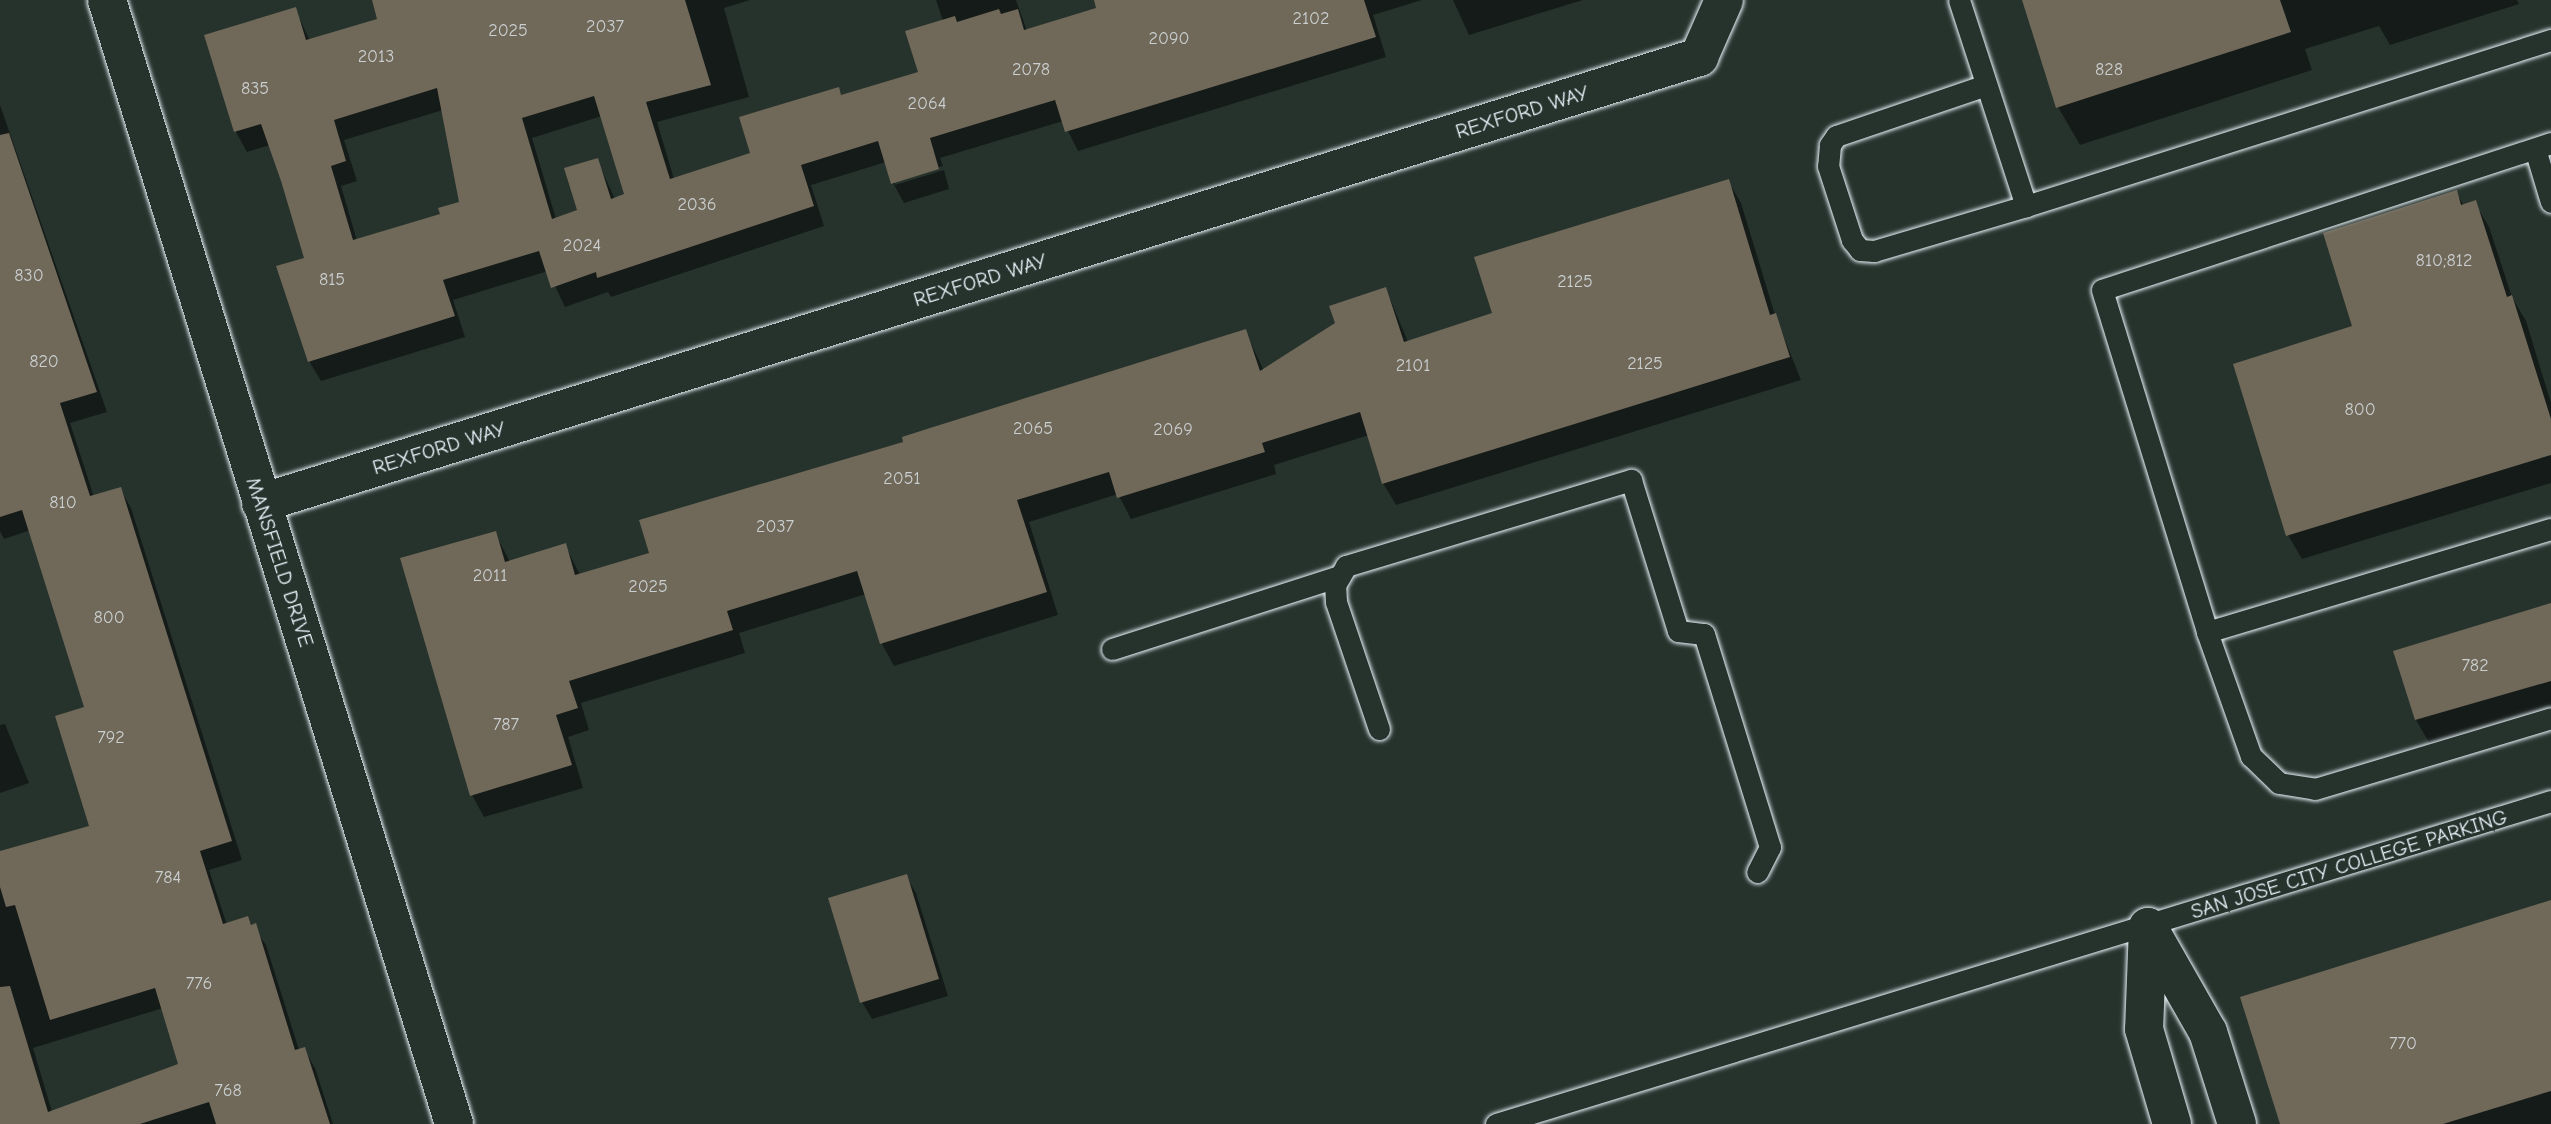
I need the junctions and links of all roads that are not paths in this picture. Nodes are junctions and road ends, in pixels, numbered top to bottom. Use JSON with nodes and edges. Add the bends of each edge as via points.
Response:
{"nodes":[{"id":1,"x":107,"y":0,"type":"edge"},
{"id":2,"x":1724,"y":0,"type":"edge"},
{"id":3,"x":1959,"y":0,"type":"edge"},
{"id":4,"x":2551,"y":40,"type":"edge"},
{"id":5,"x":1986,"y":85,"type":"junction"},
{"id":6,"x":2543,"y":146,"type":"edge"},
{"id":7,"x":2551,"y":202,"type":"edge"},
{"id":8,"x":2025,"y":206,"type":"junction"},
{"id":9,"x":261,"y":503,"type":"junction"},
{"id":10,"x":2551,"y":529,"type":"edge"},
{"id":11,"x":1340,"y":576,"type":"junction"},
{"id":12,"x":2207,"y":632,"type":"junction"},
{"id":13,"x":1112,"y":649,"type":"dead end"},
{"id":14,"x":2551,"y":718,"type":"edge"},
{"id":15,"x":1378,"y":729,"type":"dead end"},
{"id":16,"x":2551,"y":801,"type":"edge"},
{"id":17,"x":1757,"y":872,"type":"dead end"},
{"id":18,"x":2148,"y":927,"type":"junction"},
{"id":19,"x":454,"y":1124,"type":"edge"},
{"id":20,"x":1496,"y":1124,"type":"edge"},
{"id":21,"x":2172,"y":1124,"type":"edge"},
{"id":22,"x":2237,"y":1124,"type":"edge"}],
"edges":[{"from":1,"to":9,"type":"street","name":"MANSFIELD DRIVE"},
{"from":2,"to":9,"type":"street","name":"REXFORD WAY","via":[[1699,57]]},
{"from":3,"to":5,"type":"lane"},
{"from":4,"to":8,"type":"lane"},
{"from":5,"to":8,"type":"lane"},
{"from":5,"to":8,"type":"lane","via":[[1836,136],[1828,166],[1852,240],[1860,250],[1874,251]]},
{"from":6,"to":7,"type":"lane"},
{"from":6,"to":12,"type":"lane","via":[[2102,290]]},
{"from":9,"to":19,"type":"street","name":"MANSFIELD DRIVE"},
{"from":10,"to":12,"type":"lane"},
{"from":11,"to":13,"type":"lane"},
{"from":11,"to":15,"type":"lane","via":[[1335,585],[1336,602]]},
{"from":11,"to":17,"type":"lane","via":[[1346,566],[1631,480],[1678,631],[1704,634],[1770,847]]},
{"from":12,"to":14,"type":"lane","via":[[2251,756],[2279,783],[2315,789]]},
{"from":16,"to":18,"type":"lane","name":"SAN JOSE CITY COLLEGE PARKING"},
{"from":18,"to":20,"type":"lane","name":"SAN JOSE CITY COLLEGE PARKING"},
{"from":18,"to":21,"type":"street","via":[[2144,1029]]},
{"from":18,"to":22,"type":"street","via":[[2208,1031]]}]}
